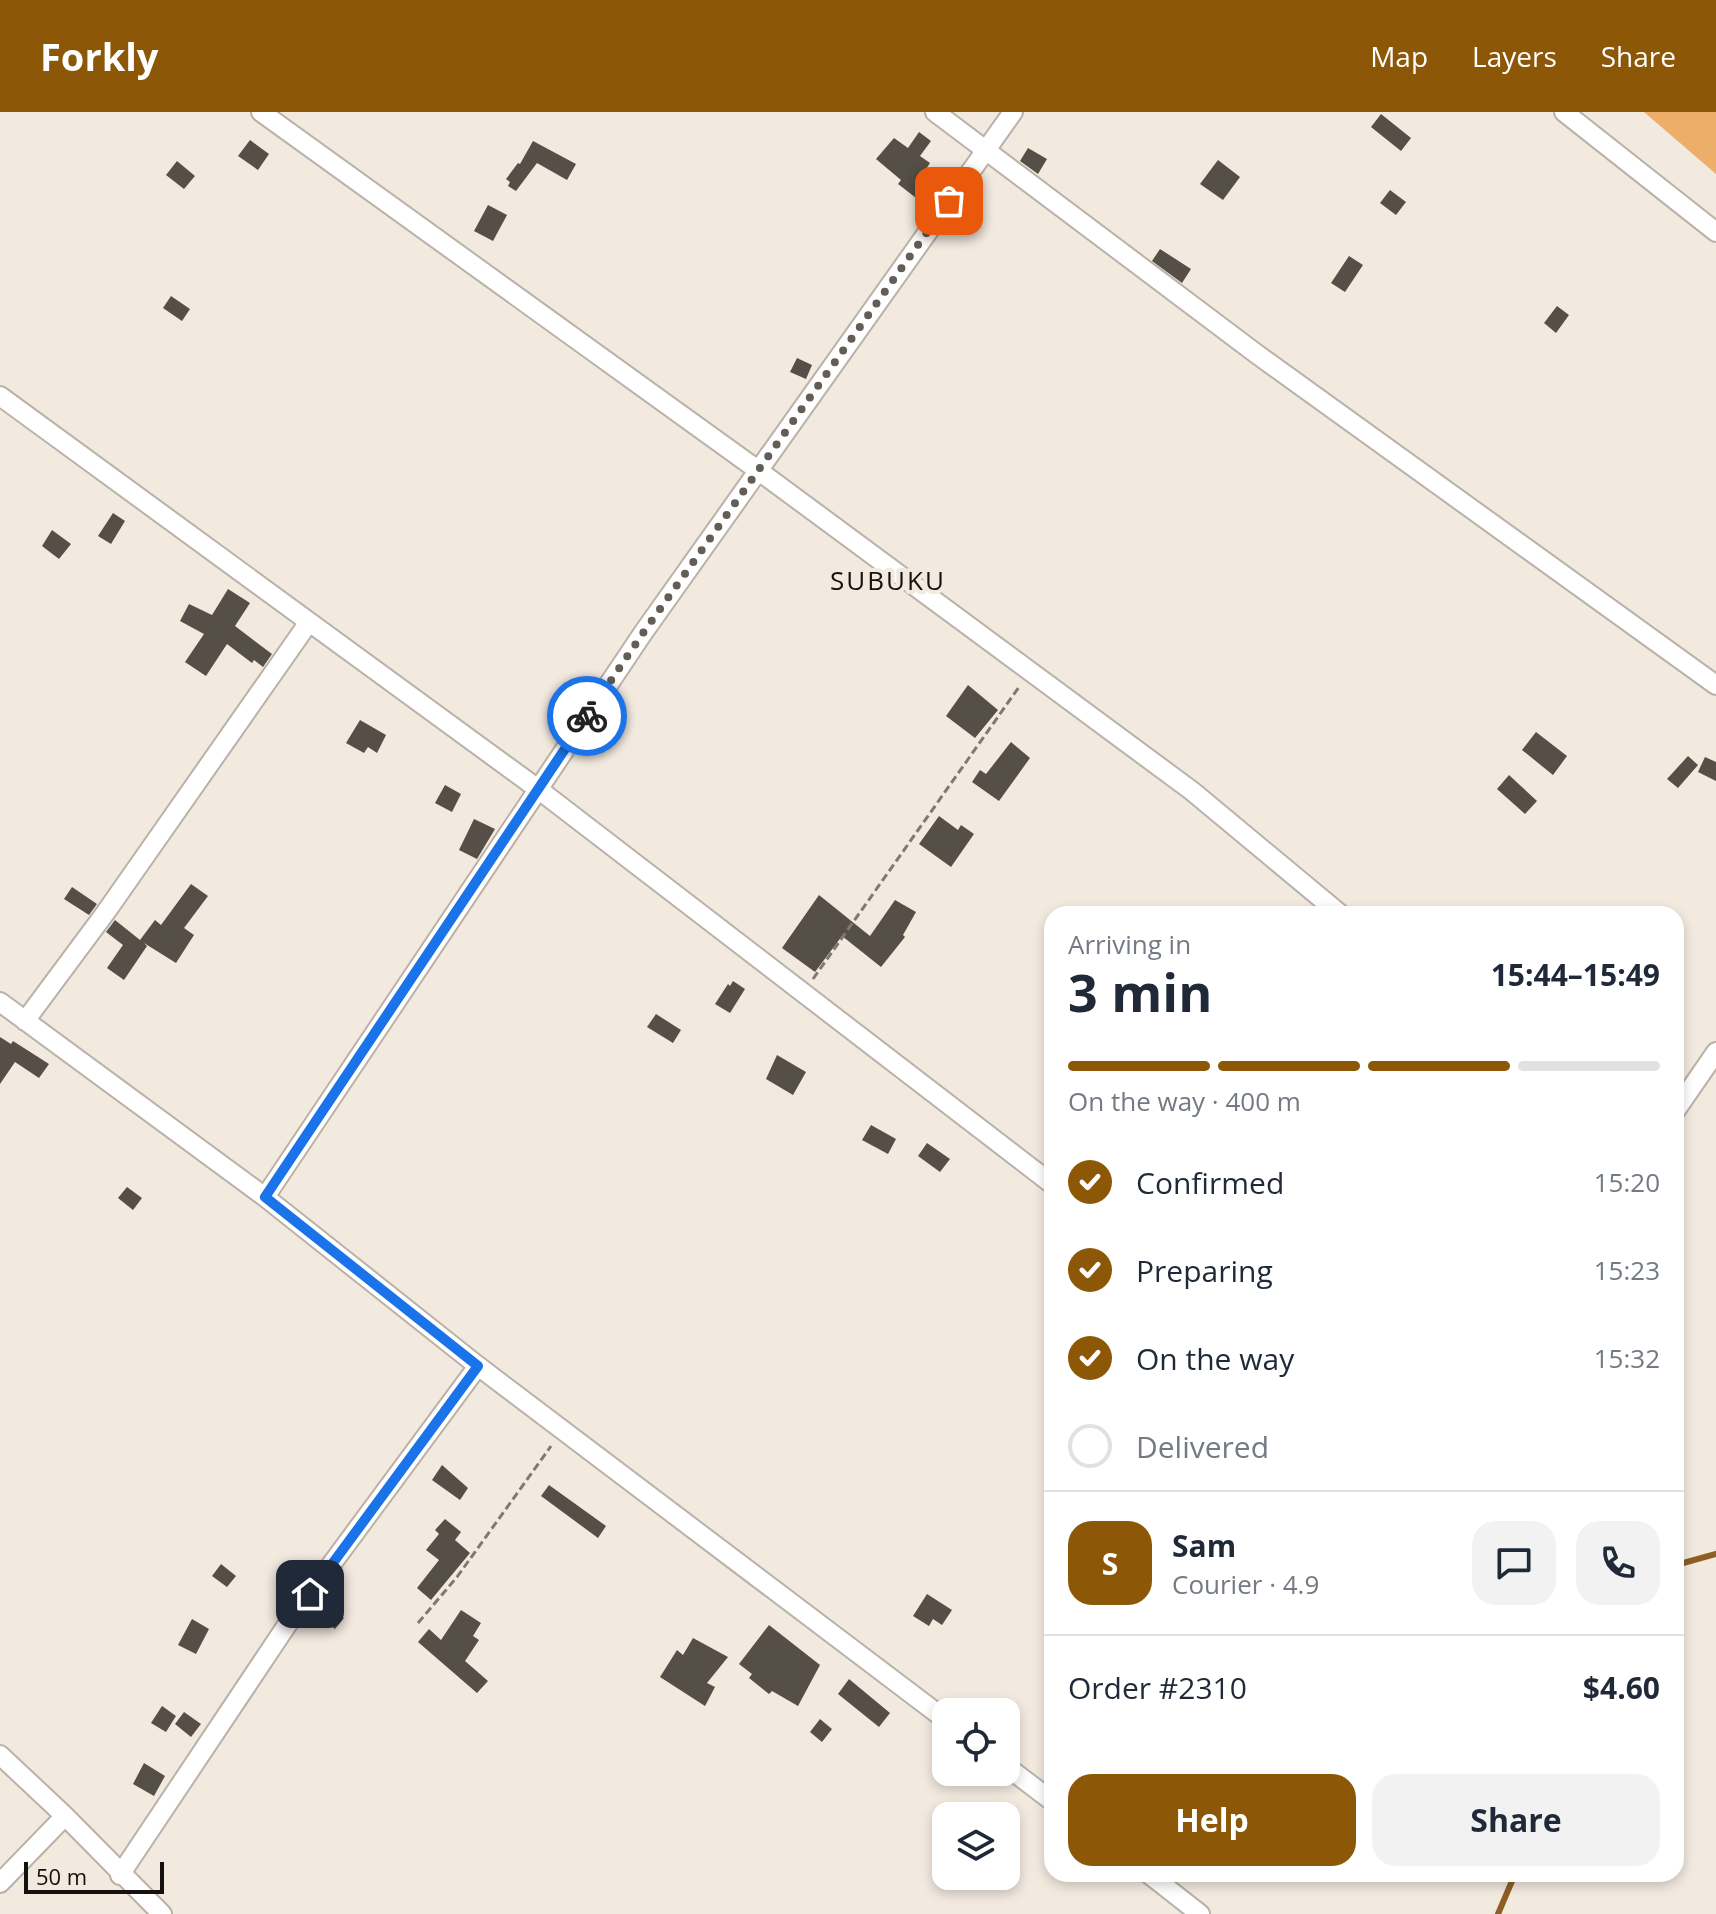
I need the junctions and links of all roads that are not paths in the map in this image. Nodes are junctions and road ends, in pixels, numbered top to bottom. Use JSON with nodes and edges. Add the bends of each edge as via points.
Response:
{"nodes":[{"id":1,"x":261,"y":112,"type":"edge"},
{"id":2,"x":935,"y":112,"type":"edge"},
{"id":3,"x":1013,"y":112,"type":"edge"},
{"id":4,"x":1564,"y":112,"type":"edge"},
{"id":5,"x":986,"y":150,"type":"junction"},
{"id":6,"x":1716,"y":232,"type":"edge"},
{"id":7,"x":0,"y":396,"type":"edge"},
{"id":8,"x":759,"y":471,"type":"junction"},
{"id":9,"x":309,"y":622,"type":"junction"},
{"id":10,"x":1716,"y":685,"type":"edge"},
{"id":11,"x":538,"y":789,"type":"junction"},
{"id":12,"x":1330,"y":906,"type":"edge"},
{"id":13,"x":0,"y":1002,"type":"edge"},
{"id":14,"x":25,"y":1021,"type":"junction"},
{"id":15,"x":1716,"y":1052,"type":"edge"},
{"id":16,"x":1684,"y":1098,"type":"edge"},
{"id":17,"x":1044,"y":1178,"type":"edge"},
{"id":18,"x":265,"y":1197,"type":"junction"},
{"id":19,"x":478,"y":1366,"type":"junction"},
{"id":20,"x":932,"y":1709,"type":"edge"},
{"id":21,"x":0,"y":1755,"type":"edge"},
{"id":22,"x":1020,"y":1777,"type":"edge"},
{"id":23,"x":1044,"y":1795,"type":"edge"},
{"id":24,"x":65,"y":1816,"type":"junction"},
{"id":25,"x":120,"y":1875,"type":"junction"},
{"id":26,"x":1159,"y":1882,"type":"edge"},
{"id":27,"x":0,"y":1883,"type":"edge"},
{"id":28,"x":162,"y":1914,"type":"edge"},
{"id":29,"x":1200,"y":1914,"type":"edge"}],
"edges":[{"from":1,"to":8,"type":"street"},
{"from":2,"to":5,"type":"street"},
{"from":3,"to":5,"type":"street"},
{"from":4,"to":6,"type":"street"},
{"from":5,"to":8,"type":"street"},
{"from":5,"to":10,"type":"street","via":[[1258,355]]},
{"from":7,"to":9,"type":"street"},
{"from":8,"to":11,"type":"street"},
{"from":8,"to":12,"type":"street","via":[[1192,791]]},
{"from":9,"to":11,"type":"street"},
{"from":9,"to":14,"type":"street"},
{"from":11,"to":17,"type":"street"},
{"from":11,"to":18,"type":"street"},
{"from":13,"to":14,"type":"street"},
{"from":14,"to":18,"type":"street"},
{"from":15,"to":16,"type":"street"},
{"from":18,"to":19,"type":"street"},
{"from":19,"to":20,"type":"street"},
{"from":19,"to":25,"type":"street","via":[[291,1619]]},
{"from":21,"to":24,"type":"street"},
{"from":22,"to":23,"type":"street"},
{"from":24,"to":25,"type":"street"},
{"from":24,"to":27,"type":"street"},
{"from":25,"to":28,"type":"street"},
{"from":26,"to":29,"type":"street"}]}
